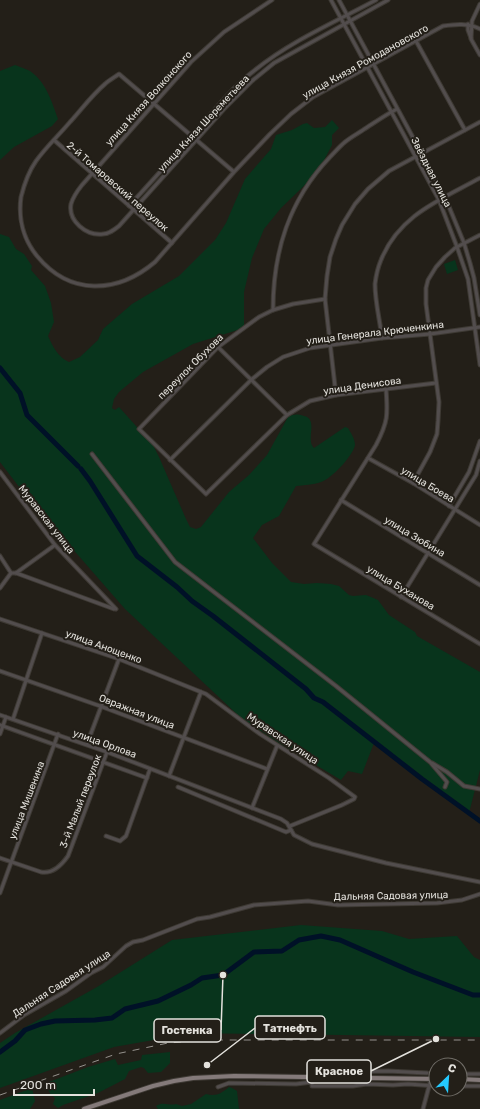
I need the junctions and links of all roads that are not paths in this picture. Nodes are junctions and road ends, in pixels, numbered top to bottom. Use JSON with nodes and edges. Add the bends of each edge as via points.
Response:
{"nodes":[{"id":1,"x":272,"y":0,"type":"edge"},
{"id":2,"x":330,"y":0,"type":"edge"},
{"id":3,"x":339,"y":0,"type":"edge"},
{"id":4,"x":376,"y":0,"type":"edge"},
{"id":5,"x":388,"y":0,"type":"edge"},
{"id":6,"x":480,"y":4,"type":"edge"},
{"id":7,"x":347,"y":15,"type":"junction"},
{"id":8,"x":341,"y":19,"type":"junction"},
{"id":9,"x":350,"y":20,"type":"junction"},
{"id":10,"x":344,"y":24,"type":"junction"},
{"id":11,"x":470,"y":25,"type":"junction"},
{"id":12,"x":480,"y":29,"type":"edge"},
{"id":13,"x":416,"y":41,"type":"junction"},
{"id":14,"x":480,"y":55,"type":"edge"},
{"id":15,"x":374,"y":65,"type":"junction"},
{"id":16,"x":368,"y":68,"type":"junction"},
{"id":17,"x":154,"y":103,"type":"junction"},
{"id":18,"x":397,"y":109,"type":"junction"},
{"id":19,"x":391,"y":112,"type":"junction"},
{"id":20,"x":480,"y":122,"type":"edge"},
{"id":21,"x":465,"y":130,"type":"junction"},
{"id":22,"x":192,"y":136,"type":"junction"},
{"id":23,"x":54,"y":140,"type":"junction"},
{"id":24,"x":196,"y":140,"type":"junction"},
{"id":25,"x":421,"y":153,"type":"junction"},
{"id":26,"x":415,"y":156,"type":"junction"},
{"id":27,"x":234,"y":172,"type":"junction"},
{"id":28,"x":92,"y":173,"type":"junction"},
{"id":29,"x":480,"y":178,"type":"edge"},
{"id":30,"x":445,"y":197,"type":"junction"},
{"id":31,"x":439,"y":200,"type":"junction"},
{"id":32,"x":130,"y":206,"type":"junction"},
{"id":33,"x":133,"y":210,"type":"junction"},
{"id":34,"x":81,"y":228,"type":"joint"},
{"id":35,"x":480,"y":235,"type":"edge"},
{"id":36,"x":172,"y":243,"type":"junction"},
{"id":37,"x":464,"y":243,"type":"junction"},
{"id":38,"x":458,"y":247,"type":"junction"},
{"id":39,"x":325,"y":299,"type":"junction"},
{"id":40,"x":273,"y":310,"type":"junction"},
{"id":41,"x":480,"y":315,"type":"edge"},
{"id":42,"x":480,"y":326,"type":"edge"},
{"id":43,"x":475,"y":327,"type":"junction"},
{"id":44,"x":430,"y":334,"type":"junction"},
{"id":45,"x":382,"y":338,"type":"junction"},
{"id":46,"x":330,"y":346,"type":"junction"},
{"id":47,"x":218,"y":347,"type":"junction"},
{"id":48,"x":480,"y":365,"type":"edge"},
{"id":49,"x":251,"y":380,"type":"junction"},
{"id":50,"x":436,"y":383,"type":"junction"},
{"id":51,"x":386,"y":389,"type":"junction"},
{"id":52,"x":336,"y":395,"type":"junction"},
{"id":53,"x":287,"y":415,"type":"junction"},
{"id":54,"x":480,"y":441,"type":"edge"},
{"id":55,"x":92,"y":454,"type":"dead end"},
{"id":56,"x":368,"y":458,"type":"junction"},
{"id":57,"x":170,"y":460,"type":"junction"},
{"id":58,"x":480,"y":461,"type":"edge"},
{"id":59,"x":0,"y":472,"type":"edge"},
{"id":60,"x":413,"y":484,"type":"junction"},
{"id":61,"x":341,"y":500,"type":"junction"},
{"id":62,"x":449,"y":506,"type":"junction"},
{"id":63,"x":455,"y":510,"type":"junction"},
{"id":64,"x":480,"y":525,"type":"edge"},
{"id":65,"x":55,"y":545,"type":"junction"},
{"id":66,"x":428,"y":553,"type":"junction"},
{"id":67,"x":0,"y":556,"type":"edge"},
{"id":68,"x":11,"y":573,"type":"junction"},
{"id":69,"x":16,"y":573,"type":"junction"},
{"id":70,"x":480,"y":585,"type":"edge"},
{"id":71,"x":0,"y":588,"type":"edge"},
{"id":72,"x":401,"y":597,"type":"junction"},
{"id":73,"x":0,"y":619,"type":"edge"},
{"id":74,"x":42,"y":633,"type":"junction"},
{"id":75,"x":480,"y":644,"type":"edge"},
{"id":76,"x":119,"y":659,"type":"junction"},
{"id":77,"x":0,"y":671,"type":"edge"},
{"id":78,"x":26,"y":680,"type":"junction"},
{"id":79,"x":201,"y":692,"type":"junction"},
{"id":80,"x":100,"y":706,"type":"junction"},
{"id":81,"x":0,"y":715,"type":"edge"},
{"id":82,"x":6,"y":717,"type":"junction"},
{"id":83,"x":13,"y":719,"type":"junction"},
{"id":84,"x":1,"y":726,"type":"edge"},
{"id":85,"x":0,"y":734,"type":"edge"},
{"id":86,"x":58,"y":734,"type":"junction"},
{"id":87,"x":184,"y":738,"type":"junction"},
{"id":88,"x":87,"y":744,"type":"junction"},
{"id":89,"x":55,"y":745,"type":"junction"},
{"id":90,"x":277,"y":746,"type":"junction"},
{"id":91,"x":107,"y":752,"type":"junction"},
{"id":92,"x":103,"y":762,"type":"junction"},
{"id":93,"x":430,"y":762,"type":"junction"},
{"id":94,"x":150,"y":769,"type":"junction"},
{"id":95,"x":267,"y":769,"type":"junction"},
{"id":96,"x":169,"y":776,"type":"junction"},
{"id":97,"x":146,"y":778,"type":"junction"},
{"id":98,"x":178,"y":787,"type":"dead end"},
{"id":99,"x":445,"y":787,"type":"dead end"},
{"id":100,"x":204,"y":789,"type":"junction"},
{"id":101,"x":480,"y":789,"type":"edge"},
{"id":102,"x":202,"y":797,"type":"junction"},
{"id":103,"x":252,"y":808,"type":"junction"},
{"id":104,"x":290,"y":828,"type":"junction"},
{"id":105,"x":106,"y":836,"type":"dead end"},
{"id":106,"x":0,"y":858,"type":"edge"},
{"id":107,"x":11,"y":862,"type":"junction"},
{"id":108,"x":480,"y":882,"type":"edge"},
{"id":109,"x":0,"y":893,"type":"edge"},
{"id":110,"x":480,"y":894,"type":"edge"},
{"id":111,"x":0,"y":1033,"type":"edge"},
{"id":112,"x":428,"y":1073,"type":"edge"},
{"id":113,"x":311,"y":1074,"type":"junction"},
{"id":114,"x":319,"y":1074,"type":"junction"},
{"id":115,"x":468,"y":1074,"type":"edge"},
{"id":116,"x":480,"y":1074,"type":"edge"},
{"id":117,"x":428,"y":1079,"type":"edge"},
{"id":118,"x":468,"y":1079,"type":"edge"},
{"id":119,"x":480,"y":1080,"type":"edge"},
{"id":120,"x":312,"y":1082,"type":"junction"},
{"id":121,"x":428,"y":1085,"type":"edge"},
{"id":122,"x":468,"y":1086,"type":"edge"},
{"id":123,"x":480,"y":1086,"type":"edge"},
{"id":124,"x":218,"y":1087,"type":"dead end"},
{"id":125,"x":428,"y":1089,"type":"edge"},
{"id":126,"x":84,"y":1109,"type":"edge"},
{"id":127,"x":423,"y":1109,"type":"edge"}],
"edges":[{"from":1,"to":17,"type":"street","name":"улица Князя Волконского","via":[[217,37]]},
{"from":2,"to":8,"type":"street","name":"Звёздная улица"},
{"from":3,"to":7,"type":"street","name":"Звёздная улица"},
{"from":4,"to":7,"type":"street","name":"улица Князя Шереметьева"},
{"from":5,"to":9,"type":"street","name":"улица Князя Шереметьева"},
{"from":6,"to":11,"type":"street"},
{"from":7,"to":8,"type":"street","name":"улица Князя Шереметьева"},
{"from":7,"to":9,"type":"street","name":"Звёздная улица"},
{"from":8,"to":10,"type":"street","name":"Звёздная улица"},
{"from":8,"to":22,"type":"street","name":"улица Князя Шереметьева","via":[[273,56],[253,70]]},
{"from":9,"to":10,"type":"street","name":"улица Князя Шереметьева"},
{"from":9,"to":15,"type":"street","name":"Звёздная улица"},
{"from":10,"to":16,"type":"street","name":"Звёздная улица"},
{"from":10,"to":24,"type":"street","name":"улица Князя Шереметьева","via":[[274,63],[246,86]]},
{"from":11,"to":12,"type":"street","name":"улица Князя Ромодановского"},
{"from":11,"to":13,"type":"street","name":"улица Князя Ромодановского","via":[[443,26]]},
{"from":11,"to":14,"type":"street","via":[[471,39]]},
{"from":13,"to":15,"type":"street","name":"улица Князя Ромодановского"},
{"from":13,"to":21,"type":"street"},
{"from":15,"to":16,"type":"street","name":"улица Князя Ромодановского"},
{"from":15,"to":18,"type":"street","name":"Звёздная улица"},
{"from":16,"to":19,"type":"street","name":"Звёздная улица"},
{"from":16,"to":27,"type":"street","name":"улица Князя Ромодановского","via":[[313,97],[291,114]]},
{"from":17,"to":22,"type":"street"},
{"from":17,"to":23,"type":"street","name":"улица Князя Ромодановского","via":[[120,74],[105,84]]},
{"from":17,"to":28,"type":"street","name":"улица Князя Волконского"},
{"from":18,"to":19,"type":"street"},
{"from":18,"to":25,"type":"street","name":"Звёздная улица"},
{"from":19,"to":26,"type":"street","name":"Звёздная улица"},
{"from":19,"to":40,"type":"street","via":[[345,142],[309,181],[291,212],[282,236],[276,265]]},
{"from":20,"to":21,"type":"street"},
{"from":21,"to":25,"type":"street"},
{"from":22,"to":24,"type":"street"},
{"from":22,"to":32,"type":"street","name":"улица Князя Шереметьева"},
{"from":23,"to":28,"type":"street","name":"2-й Томаровский переулок"},
{"from":23,"to":36,"type":"street","name":"улица Князя Ромодановского","via":[[36,162],[21,198],[23,230],[29,246],[46,267],[58,276],[87,286],[120,283],[145,270]]},
{"from":24,"to":27,"type":"street"},
{"from":24,"to":33,"type":"street","name":"улица Князя Шереметьева"},
{"from":25,"to":26,"type":"street"},
{"from":25,"to":30,"type":"street","name":"Звёздная улица"},
{"from":26,"to":31,"type":"street","name":"Звёздная улица"},
{"from":26,"to":39,"type":"street","via":[[389,171],[355,204],[336,239],[327,276]]},
{"from":27,"to":36,"type":"street","name":"улица Князя Ромодановского"},
{"from":28,"to":32,"type":"street","name":"2-й Томаровский переулок"},
{"from":28,"to":34,"type":"street","name":"улица Князя Волконского","via":[[71,203],[72,217]]},
{"from":29,"to":30,"type":"street"},
{"from":30,"to":31,"type":"street"},
{"from":30,"to":37,"type":"street","name":"Звёздная улица"},
{"from":31,"to":38,"type":"street","name":"Звёздная улица"},
{"from":31,"to":45,"type":"street","via":[[401,227],[390,242],[378,268],[375,283]]},
{"from":32,"to":33,"type":"street","name":"2-й Томаровский переулок"},
{"from":33,"to":34,"type":"street","name":"улица Князя Шереметьева","via":[[110,233],[101,235]]},
{"from":33,"to":36,"type":"street","name":"2-й Томаровский переулок"},
{"from":35,"to":37,"type":"street"},
{"from":37,"to":38,"type":"street"},
{"from":37,"to":41,"type":"street","name":"Звёздная улица","via":[[474,278]]},
{"from":38,"to":43,"type":"street","name":"Звёздная улица","via":[[468,279]]},
{"from":38,"to":44,"type":"street","via":[[445,257],[428,280],[426,304]]},
{"from":39,"to":40,"type":"street","name":"переулок Обухова"},
{"from":39,"to":46,"type":"street"},
{"from":40,"to":47,"type":"street","name":"переулок Обухова","via":[[259,317]]},
{"from":42,"to":43,"type":"street","name":"улица Генерала Крюченкина"},
{"from":43,"to":44,"type":"street","name":"улица Генерала Крюченкина"},
{"from":43,"to":48,"type":"street","name":"Звёздная улица"},
{"from":44,"to":45,"type":"street","name":"улица Генерала Крюченкина"},
{"from":44,"to":50,"type":"street"},
{"from":45,"to":46,"type":"street","name":"улица Генерала Крюченкина"},
{"from":46,"to":49,"type":"street","name":"улица Генерала Крюченкина","via":[[310,348],[283,357]]},
{"from":46,"to":52,"type":"street"},
{"from":47,"to":49,"type":"street"},
{"from":47,"to":57,"type":"street","name":"переулок Обухова","via":[[139,429]]},
{"from":49,"to":53,"type":"street"},
{"from":49,"to":57,"type":"street","name":"улица Генерала Крюченкина"},
{"from":50,"to":51,"type":"street","name":"улица Денисова"},
{"from":50,"to":60,"type":"street","via":[[439,402],[437,434]]},
{"from":51,"to":52,"type":"street","name":"улица Денисова"},
{"from":51,"to":56,"type":"street","via":[[388,413],[385,429]]},
{"from":52,"to":53,"type":"street","name":"улица Денисова","via":[[310,401]]},
{"from":53,"to":57,"type":"street","name":"улица Денисова","via":[[206,494]]},
{"from":54,"to":62,"type":"street","via":[[469,472]]},
{"from":55,"to":93,"type":"street","via":[[175,562]]},
{"from":56,"to":60,"type":"street","name":"улица Боева"},
{"from":56,"to":61,"type":"street"},
{"from":58,"to":63,"type":"street","via":[[476,475]]},
{"from":59,"to":65,"type":"street","name":"Муравская улица"},
{"from":60,"to":62,"type":"street","name":"улица Боева"},
{"from":61,"to":66,"type":"street","name":"улица Зюбина"},
{"from":61,"to":72,"type":"street","name":"улица Буханова","via":[[314,544]]},
{"from":62,"to":63,"type":"street","name":"улица Боева"},
{"from":63,"to":64,"type":"street","name":"улица Боева"},
{"from":63,"to":66,"type":"street"},
{"from":65,"to":69,"type":"street"},
{"from":65,"to":69,"type":"street","name":"Муравская улица","via":[[116,609]]},
{"from":66,"to":70,"type":"street","name":"улица Зюбина"},
{"from":66,"to":72,"type":"street"},
{"from":67,"to":68,"type":"street"},
{"from":68,"to":69,"type":"street"},
{"from":68,"to":71,"type":"street"},
{"from":72,"to":75,"type":"street","name":"улица Буханова"},
{"from":73,"to":74,"type":"street","name":"улица Анощенко"},
{"from":74,"to":76,"type":"street","name":"улица Анощенко"},
{"from":74,"to":78,"type":"street"},
{"from":76,"to":79,"type":"street","name":"улица Анощенко"},
{"from":76,"to":80,"type":"street"},
{"from":77,"to":78,"type":"street","name":"Овражная улица"},
{"from":78,"to":80,"type":"street","name":"Овражная улица"},
{"from":78,"to":83,"type":"street"},
{"from":79,"to":87,"type":"street"},
{"from":79,"to":90,"type":"street","name":"Муравская улица"},
{"from":80,"to":87,"type":"street","name":"Овражная улица"},
{"from":80,"to":88,"type":"street"},
{"from":81,"to":82,"type":"street","name":"улица Орлова"},
{"from":82,"to":83,"type":"street","name":"улица Орлова"},
{"from":82,"to":84,"type":"street"},
{"from":83,"to":86,"type":"street","name":"улица Орлова"},
{"from":84,"to":85,"type":"street"},
{"from":84,"to":89,"type":"street","name":"улица Орлова"},
{"from":86,"to":88,"type":"street","name":"улица Орлова"},
{"from":86,"to":89,"type":"street","name":"улица Мишенина"},
{"from":87,"to":95,"type":"street","name":"Овражная улица"},
{"from":87,"to":96,"type":"street"},
{"from":88,"to":91,"type":"street","name":"улица Орлова"},
{"from":89,"to":92,"type":"street","name":"улица Орлова"},
{"from":89,"to":107,"type":"street","name":"улица Мишенина"},
{"from":90,"to":95,"type":"street"},
{"from":90,"to":104,"type":"street","name":"Муравская улица","via":[[355,797]]},
{"from":91,"to":92,"type":"street","name":"3-й Малый переулок"},
{"from":91,"to":94,"type":"street","name":"улица Орлова"},
{"from":92,"to":97,"type":"street","name":"улица Орлова"},
{"from":92,"to":107,"type":"street","name":"3-й Малый переулок","via":[[68,856],[63,863],[51,872],[41,872]]},
{"from":93,"to":99,"type":"street","via":[[447,782]]},
{"from":93,"to":101,"type":"street","via":[[464,786]]},
{"from":94,"to":96,"type":"street","name":"улица Орлова"},
{"from":94,"to":97,"type":"street"},
{"from":95,"to":103,"type":"street"},
{"from":96,"to":100,"type":"street","name":"улица Орлова"},
{"from":97,"to":105,"type":"street","via":[[124,838],[120,841]]},
{"from":98,"to":102,"type":"street"},
{"from":100,"to":102,"type":"street"},
{"from":100,"to":103,"type":"street","name":"улица Орлова"},
{"from":102,"to":104,"type":"street","via":[[286,832]]},
{"from":103,"to":104,"type":"street","name":"улица Орлова","via":[[282,820]]},
{"from":104,"to":108,"type":"street","name":"улица Орлова","via":[[294,835],[312,844],[386,863]]},
{"from":106,"to":107,"type":"street"},
{"from":107,"to":109,"type":"street","name":"улица Мишенина"},
{"from":110,"to":111,"type":"street","name":"Дальняя Садовая улица","via":[[438,904],[338,906],[308,901],[254,905],[197,919],[126,946],[103,967]]},
{"from":112,"to":114,"type":"street","via":[[388,1071]]},
{"from":113,"to":114,"type":"main road"},
{"from":113,"to":120,"type":"street"},
{"from":113,"to":126,"type":"main road","via":[[193,1078],[162,1084]]},
{"from":114,"to":117,"type":"main road"},
{"from":115,"to":116,"type":"street"},
{"from":118,"to":119,"type":"main road"},
{"from":120,"to":121,"type":"street","via":[[312,1086]]},
{"from":120,"to":124,"type":"street","via":[[229,1083]]},
{"from":122,"to":123,"type":"street"},
{"from":125,"to":127,"type":"street"}]}
